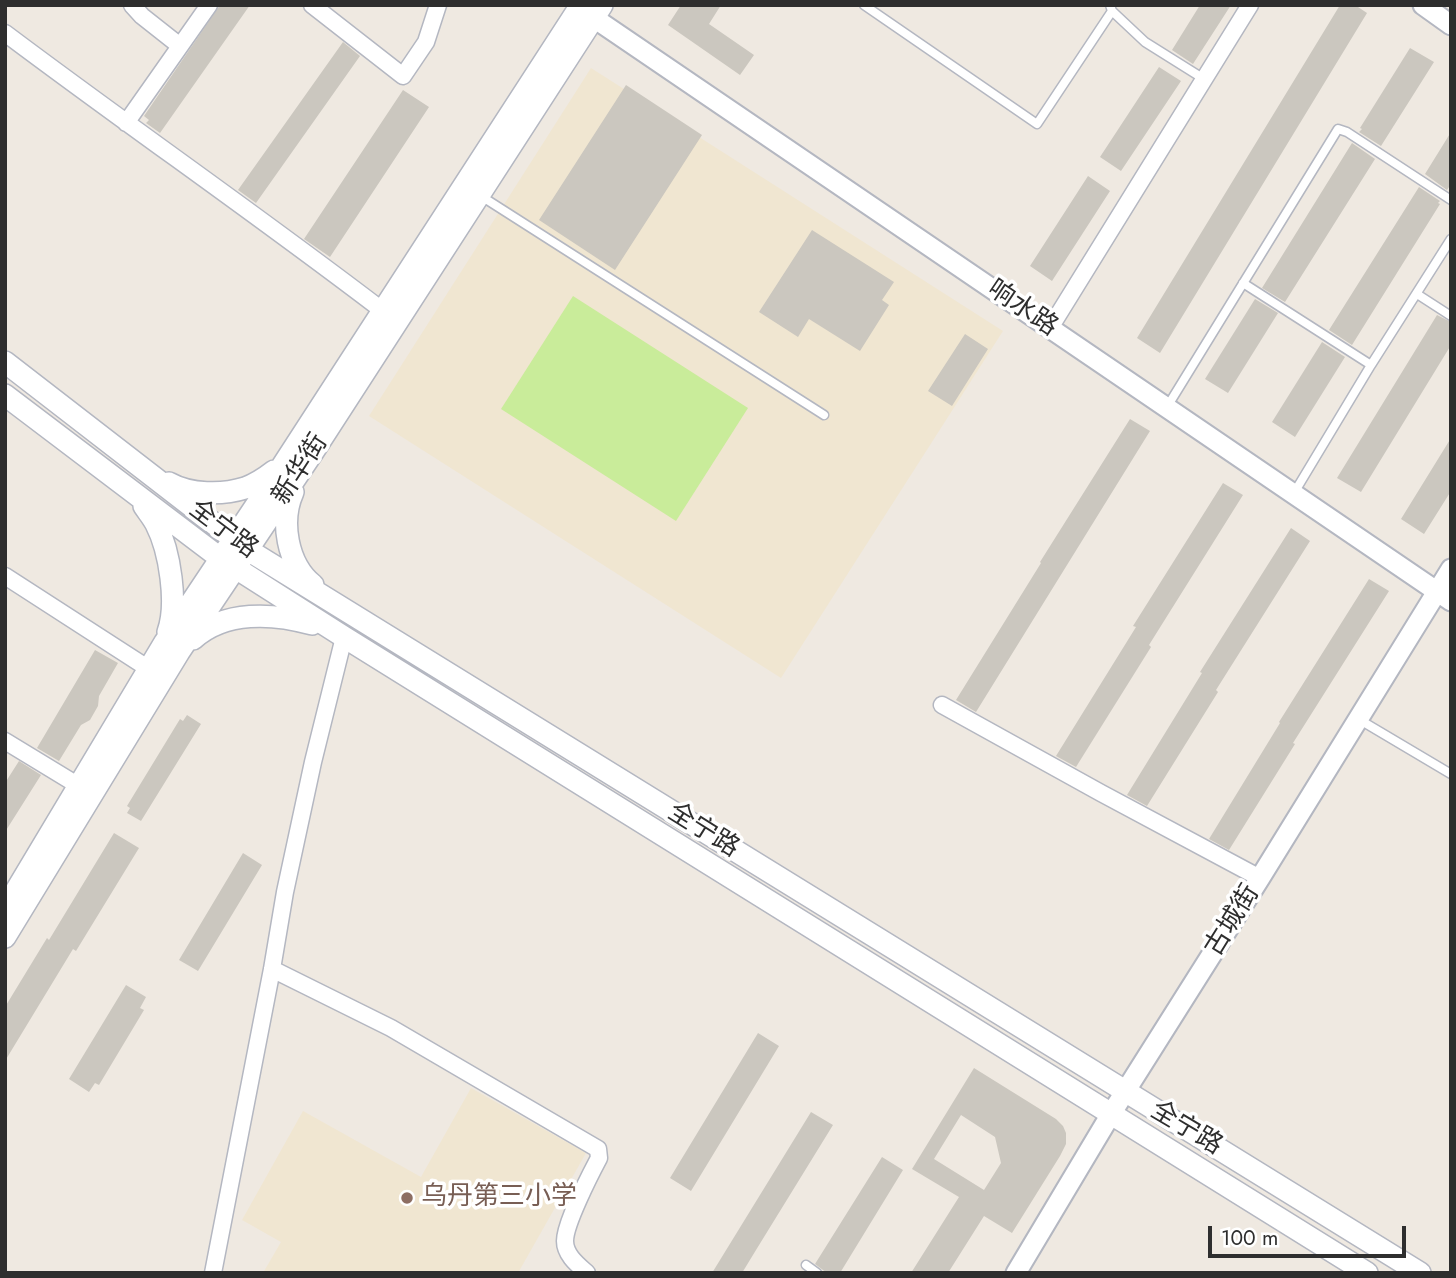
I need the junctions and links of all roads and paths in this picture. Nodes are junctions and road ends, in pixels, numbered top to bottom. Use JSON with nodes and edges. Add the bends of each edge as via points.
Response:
{"nodes":[{"id":1,"x":132,"y":5,"type":"edge"},
{"id":2,"x":209,"y":5,"type":"edge"},
{"id":3,"x":312,"y":5,"type":"edge"},
{"id":4,"x":438,"y":5,"type":"edge"},
{"id":5,"x":863,"y":5,"type":"edge"},
{"id":6,"x":1250,"y":5,"type":"edge"},
{"id":7,"x":1423,"y":5,"type":"edge"},
{"id":8,"x":1111,"y":8,"type":"edge"},
{"id":9,"x":592,"y":9,"type":"edge"},
{"id":10,"x":1451,"y":25,"type":"edge"},
{"id":11,"x":5,"y":33,"type":"edge"},
{"id":12,"x":180,"y":46,"type":"junction"},
{"id":13,"x":1204,"y":79,"type":"junction"},
{"id":14,"x":126,"y":123,"type":"junction"},
{"id":15,"x":480,"y":195,"type":"junction"},
{"id":16,"x":1451,"y":200,"type":"edge"},
{"id":17,"x":1451,"y":239,"type":"edge"},
{"id":18,"x":1243,"y":283,"type":"junction"},
{"id":19,"x":1417,"y":294,"type":"junction"},
{"id":20,"x":383,"y":311,"type":"junction"},
{"id":21,"x":1451,"y":316,"type":"edge"},
{"id":22,"x":1050,"y":328,"type":"junction"},
{"id":23,"x":5,"y":362,"type":"edge"},
{"id":24,"x":1371,"y":365,"type":"junction"},
{"id":25,"x":5,"y":395,"type":"edge"},
{"id":26,"x":1167,"y":408,"type":"junction"},
{"id":27,"x":824,"y":415,"type":"dead end"},
{"id":28,"x":308,"y":443,"type":"junction"},
{"id":29,"x":142,"y":468,"type":"junction"},
{"id":30,"x":123,"y":484,"type":"junction"},
{"id":31,"x":1293,"y":494,"type":"junction"},
{"id":32,"x":240,"y":545,"type":"junction"},
{"id":33,"x":228,"y":563,"type":"junction"},
{"id":34,"x":1451,"y":569,"type":"edge"},
{"id":35,"x":5,"y":576,"type":"edge"},
{"id":36,"x":1444,"y":596,"type":"edge"},
{"id":37,"x":345,"y":610,"type":"junction"},
{"id":38,"x":338,"y":634,"type":"junction"},
{"id":39,"x":172,"y":647,"type":"junction"},
{"id":40,"x":149,"y":669,"type":"junction"},
{"id":41,"x":942,"y":705,"type":"dead end"},
{"id":42,"x":1359,"y":719,"type":"junction"},
{"id":43,"x":5,"y":741,"type":"edge"},
{"id":44,"x":1451,"y":774,"type":"edge"},
{"id":45,"x":79,"y":786,"type":"junction"},
{"id":46,"x":1260,"y":878,"type":"junction"},
{"id":47,"x":5,"y":909,"type":"edge"},
{"id":48,"x":5,"y":937,"type":"edge"},
{"id":49,"x":272,"y":969,"type":"junction"},
{"id":50,"x":1125,"y":1092,"type":"junction"},
{"id":51,"x":1111,"y":1114,"type":"junction"},
{"id":52,"x":806,"y":1265,"type":"dead end"},
{"id":53,"x":213,"y":1273,"type":"edge"},
{"id":54,"x":587,"y":1273,"type":"edge"},
{"id":55,"x":817,"y":1273,"type":"edge"},
{"id":56,"x":1016,"y":1273,"type":"edge"},
{"id":57,"x":1367,"y":1273,"type":"edge"},
{"id":58,"x":1420,"y":1273,"type":"edge"}],
"edges":[{"from":1,"to":12,"type":"street"},
{"from":2,"to":12,"type":"street"},
{"from":3,"to":4,"type":"street","via":[[403,76],[426,42]]},
{"from":5,"to":8,"type":"lane","via":[[1037,124]]},
{"from":6,"to":13,"type":"street"},
{"from":7,"to":10,"type":"street"},
{"from":8,"to":13,"type":"lane","via":[[1145,42]]},
{"from":9,"to":15,"type":"main road","name":"新华街"},
{"from":9,"to":20,"type":"main road","name":"新华街"},
{"from":9,"to":22,"type":"street","name":"响水路"},
{"from":11,"to":14,"type":"street"},
{"from":12,"to":14,"type":"street"},
{"from":13,"to":22,"type":"street"},
{"from":14,"to":20,"type":"street"},
{"from":15,"to":27,"type":"lane"},
{"from":15,"to":28,"type":"main road","name":"新华街"},
{"from":16,"to":18,"type":"lane","via":[[1338,130]]},
{"from":17,"to":19,"type":"lane"},
{"from":18,"to":24,"type":"lane"},
{"from":18,"to":26,"type":"lane"},
{"from":19,"to":21,"type":"lane"},
{"from":19,"to":24,"type":"lane"},
{"from":20,"to":28,"type":"main road","name":"新华街"},
{"from":22,"to":26,"type":"street","name":"响水路"},
{"from":23,"to":29,"type":"main road","name":"全宁路"},
{"from":24,"to":31,"type":"lane"},
{"from":25,"to":30,"type":"main road","name":"全宁路"},
{"from":26,"to":31,"type":"street","name":"响水路"},
{"from":28,"to":29,"type":"main road","via":[[261,481],[225,492],[176,487]]},
{"from":28,"to":32,"type":"main road","name":"新华街"},
{"from":28,"to":37,"type":"main road","via":[[287,507],[288,538],[292,555],[308,581]]},
{"from":29,"to":32,"type":"main road","name":"全宁路"},
{"from":30,"to":33,"type":"main road","name":"全宁路"},
{"from":30,"to":39,"type":"main road","via":[[157,525],[164,547],[173,599]]},
{"from":31,"to":36,"type":"street","name":"响水路"},
{"from":32,"to":33,"type":"main road","name":"新华街"},
{"from":32,"to":37,"type":"main road","name":"全宁路"},
{"from":33,"to":38,"type":"main road","name":"全宁路"},
{"from":33,"to":39,"type":"main road","name":"新华街"},
{"from":34,"to":36,"type":"street","name":"古城街"},
{"from":35,"to":40,"type":"street"},
{"from":36,"to":42,"type":"street","name":"古城街"},
{"from":37,"to":50,"type":"main road","name":"全宁路"},
{"from":38,"to":39,"type":"main road","via":[[296,620],[243,616]]},
{"from":38,"to":49,"type":"street"},
{"from":38,"to":51,"type":"main road","name":"全宁路"},
{"from":39,"to":40,"type":"main road","name":"新华街"},
{"from":39,"to":48,"type":"main road","name":"新华街"},
{"from":40,"to":45,"type":"main road","name":"新华街"},
{"from":41,"to":46,"type":"street"},
{"from":42,"to":44,"type":"lane"},
{"from":42,"to":46,"type":"street","name":"古城街"},
{"from":43,"to":45,"type":"street"},
{"from":45,"to":47,"type":"main road","name":"新华街"},
{"from":46,"to":50,"type":"street","name":"古城街"},
{"from":49,"to":53,"type":"street"},
{"from":49,"to":54,"type":"street","via":[[391,1028],[597,1149],[599,1158],[565,1243],[572,1259]]},
{"from":50,"to":51,"type":"street","name":"古城街"},
{"from":50,"to":58,"type":"main road","name":"全宁路"},
{"from":51,"to":56,"type":"street","name":"古城街"},
{"from":51,"to":57,"type":"main road","name":"全宁路"},
{"from":52,"to":55,"type":"lane"}]}
